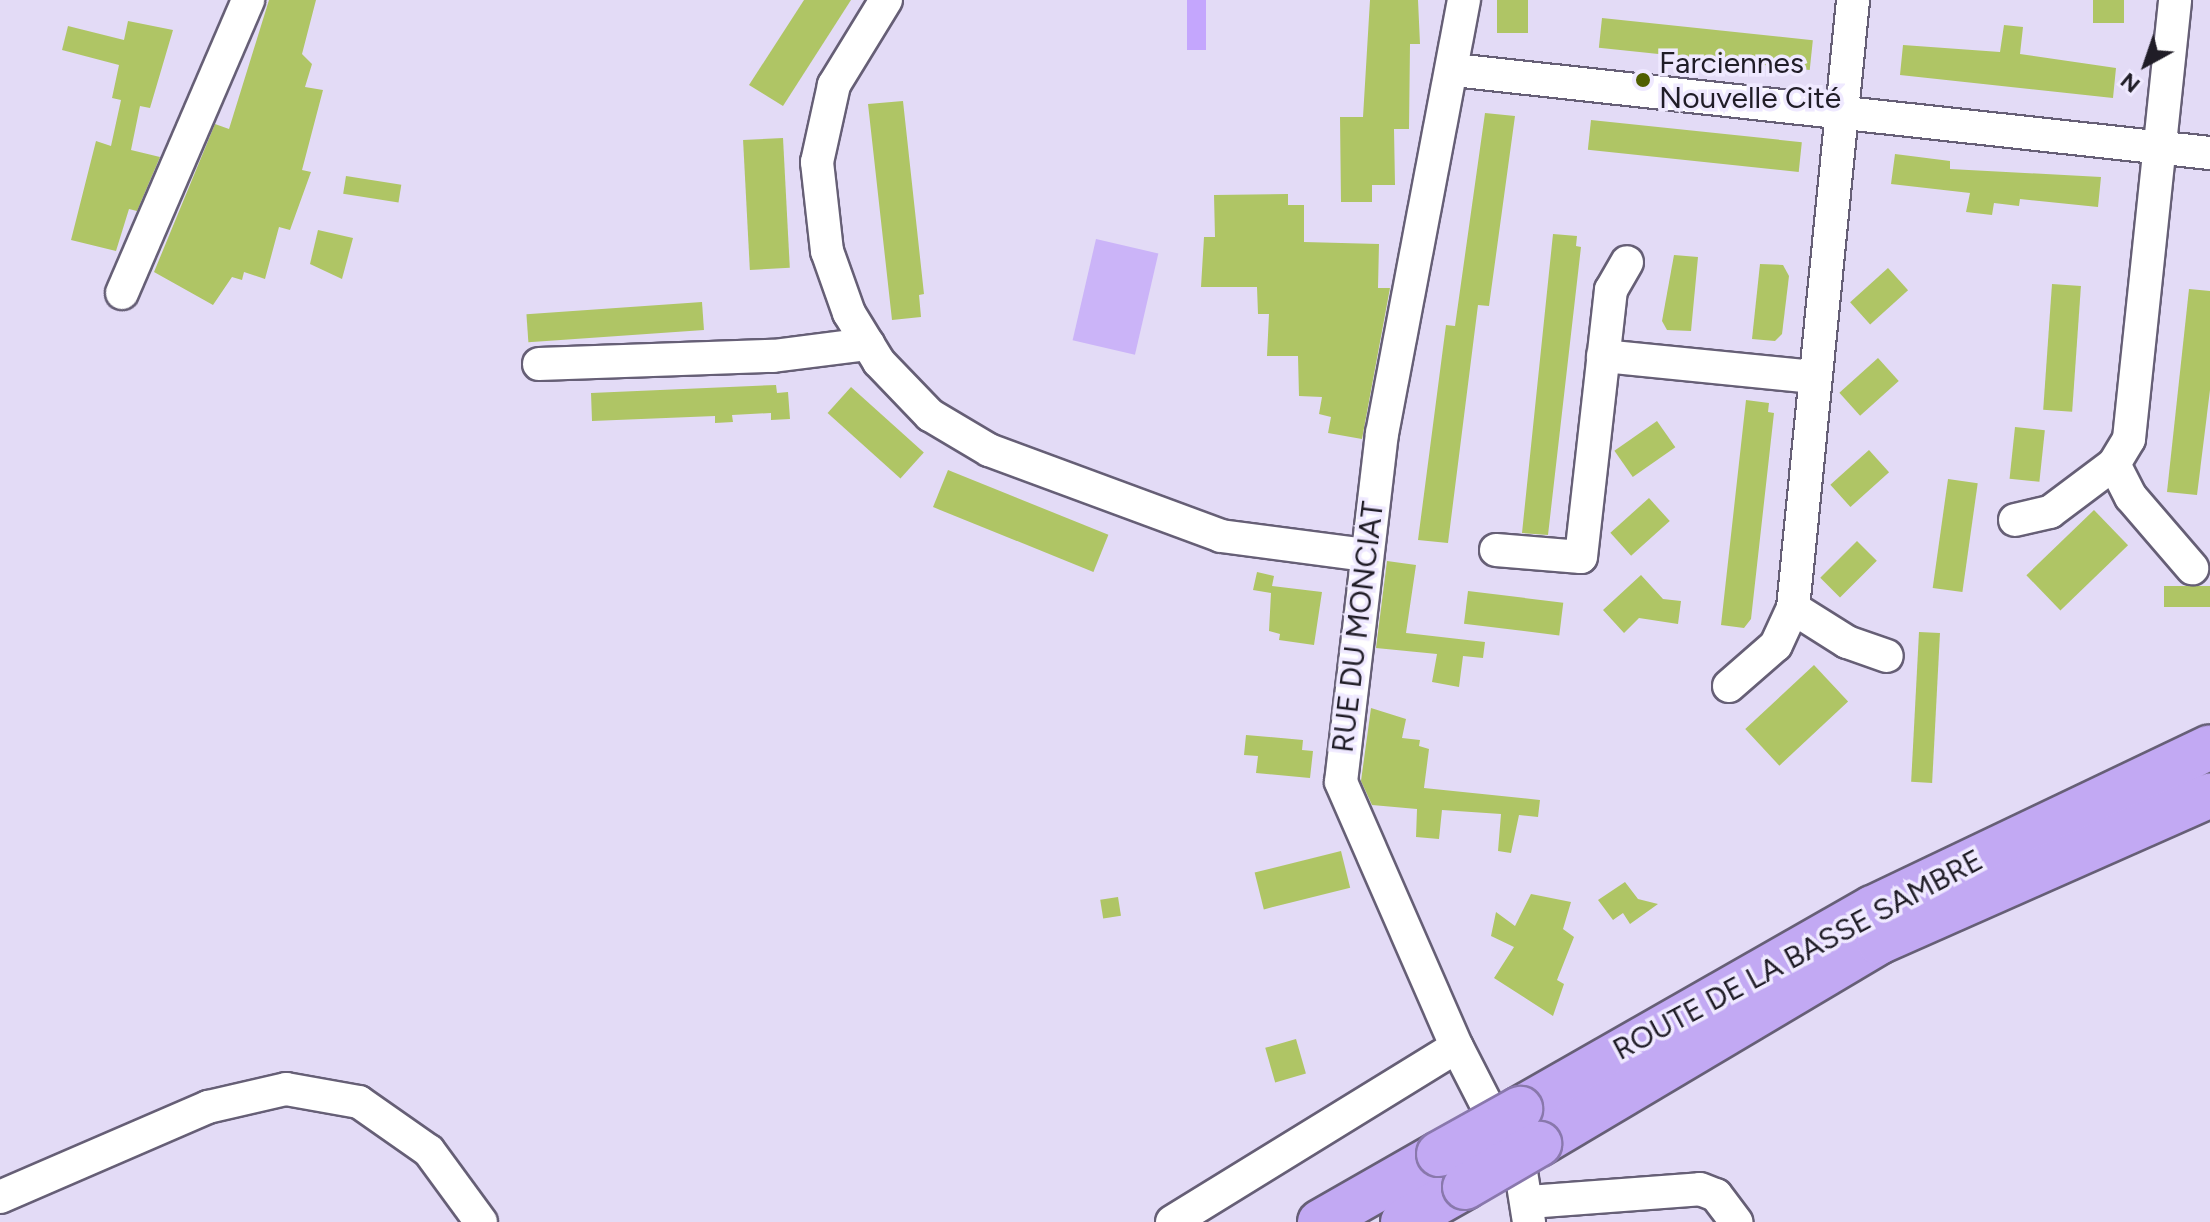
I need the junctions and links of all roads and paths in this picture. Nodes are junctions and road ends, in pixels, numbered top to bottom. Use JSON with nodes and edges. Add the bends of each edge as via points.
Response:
{"nodes":[{"id":1,"x":248,"y":0,"type":"edge"},
{"id":2,"x":886,"y":0,"type":"edge"},
{"id":3,"x":1464,"y":0,"type":"edge"},
{"id":4,"x":1853,"y":0,"type":"edge"},
{"id":5,"x":2175,"y":0,"type":"edge"},
{"id":6,"x":1454,"y":70,"type":"junction"},
{"id":7,"x":1843,"y":112,"type":"junction"},
{"id":8,"x":2160,"y":148,"type":"junction"},
{"id":9,"x":2210,"y":153,"type":"edge"},
{"id":10,"x":1627,"y":262,"type":"dead end"},
{"id":11,"x":122,"y":293,"type":"dead end"},
{"id":12,"x":868,"y":344,"type":"junction"},
{"id":13,"x":1603,"y":356,"type":"junction"},
{"id":14,"x":539,"y":364,"type":"dead end"},
{"id":15,"x":1813,"y":377,"type":"junction"},
{"id":16,"x":2114,"y":464,"type":"junction"},
{"id":17,"x":2015,"y":520,"type":"dead end"},
{"id":18,"x":1496,"y":550,"type":"dead end"},
{"id":19,"x":1365,"y":555,"type":"junction"},
{"id":20,"x":2192,"y":568,"type":"dead end"},
{"id":21,"x":1793,"y":608,"type":"junction"},
{"id":22,"x":1887,"y":656,"type":"dead end"},
{"id":23,"x":1729,"y":686,"type":"dead end"},
{"id":24,"x":2210,"y":747,"type":"edge"},
{"id":25,"x":2210,"y":795,"type":"edge"},
{"id":26,"x":1457,"y":1047,"type":"junction"},
{"id":27,"x":1529,"y":1126,"type":"junction"},
{"id":28,"x":1452,"y":1171,"type":"junction"},
{"id":29,"x":0,"y":1197,"type":"edge"},
{"id":30,"x":1529,"y":1212,"type":"edge"},
{"id":31,"x":481,"y":1222,"type":"edge"},
{"id":32,"x":1172,"y":1222,"type":"edge"},
{"id":33,"x":1320,"y":1222,"type":"edge"},
{"id":34,"x":1403,"y":1222,"type":"edge"},
{"id":35,"x":1736,"y":1222,"type":"edge"}],
"edges":[{"from":1,"to":11,"type":"street"},
{"from":2,"to":12,"type":"street","via":[[834,85],[817,162],[827,251]]},
{"from":3,"to":6,"type":"street","name":"RUE DU MONCIAT"},
{"from":4,"to":7,"type":"street"},
{"from":5,"to":8,"type":"street"},
{"from":6,"to":7,"type":"street"},
{"from":6,"to":19,"type":"street","name":"RUE DU MONCIAT","via":[[1382,433]]},
{"from":7,"to":8,"type":"street"},
{"from":7,"to":15,"type":"street"},
{"from":8,"to":9,"type":"street"},
{"from":8,"to":16,"type":"street","via":[[2129,439]]},
{"from":10,"to":13,"type":"street","via":[[1611,290]]},
{"from":12,"to":14,"type":"street","via":[[773,356]]},
{"from":12,"to":19,"type":"street","via":[[930,415],[989,450],[1221,536]]},
{"from":13,"to":15,"type":"street"},
{"from":13,"to":18,"type":"street","via":[[1581,557]]},
{"from":15,"to":21,"type":"street"},
{"from":16,"to":17,"type":"street","via":[[2050,512]]},
{"from":16,"to":20,"type":"street","via":[[2131,497]]},
{"from":19,"to":26,"type":"street","name":"RUE DU MONCIAT","via":[[1341,782]]},
{"from":21,"to":22,"type":"street","via":[[1847,642]]},
{"from":21,"to":23,"type":"street","via":[[1776,645]]},
{"from":24,"to":27,"type":"highway","name":"ROUTE DE LA BASSE SAMBRE","via":[[1873,908]]},
{"from":25,"to":27,"type":"highway","name":"ROUTE DE LA BASSE SAMBRE","via":[[1879,942]]},
{"from":26,"to":30,"type":"street","name":"RUE DU MONCIAT","via":[[1521,1172]]},
{"from":26,"to":32,"type":"street"},
{"from":27,"to":28,"type":"highway","bridge":true},
{"from":28,"to":33,"type":"highway"},
{"from":28,"to":34,"type":"highway"},
{"from":29,"to":31,"type":"street","via":[[208,1107],[286,1089],[359,1102],[429,1151]]},
{"from":30,"to":35,"type":"street","via":[[1700,1189],[1716,1195]]}]}
